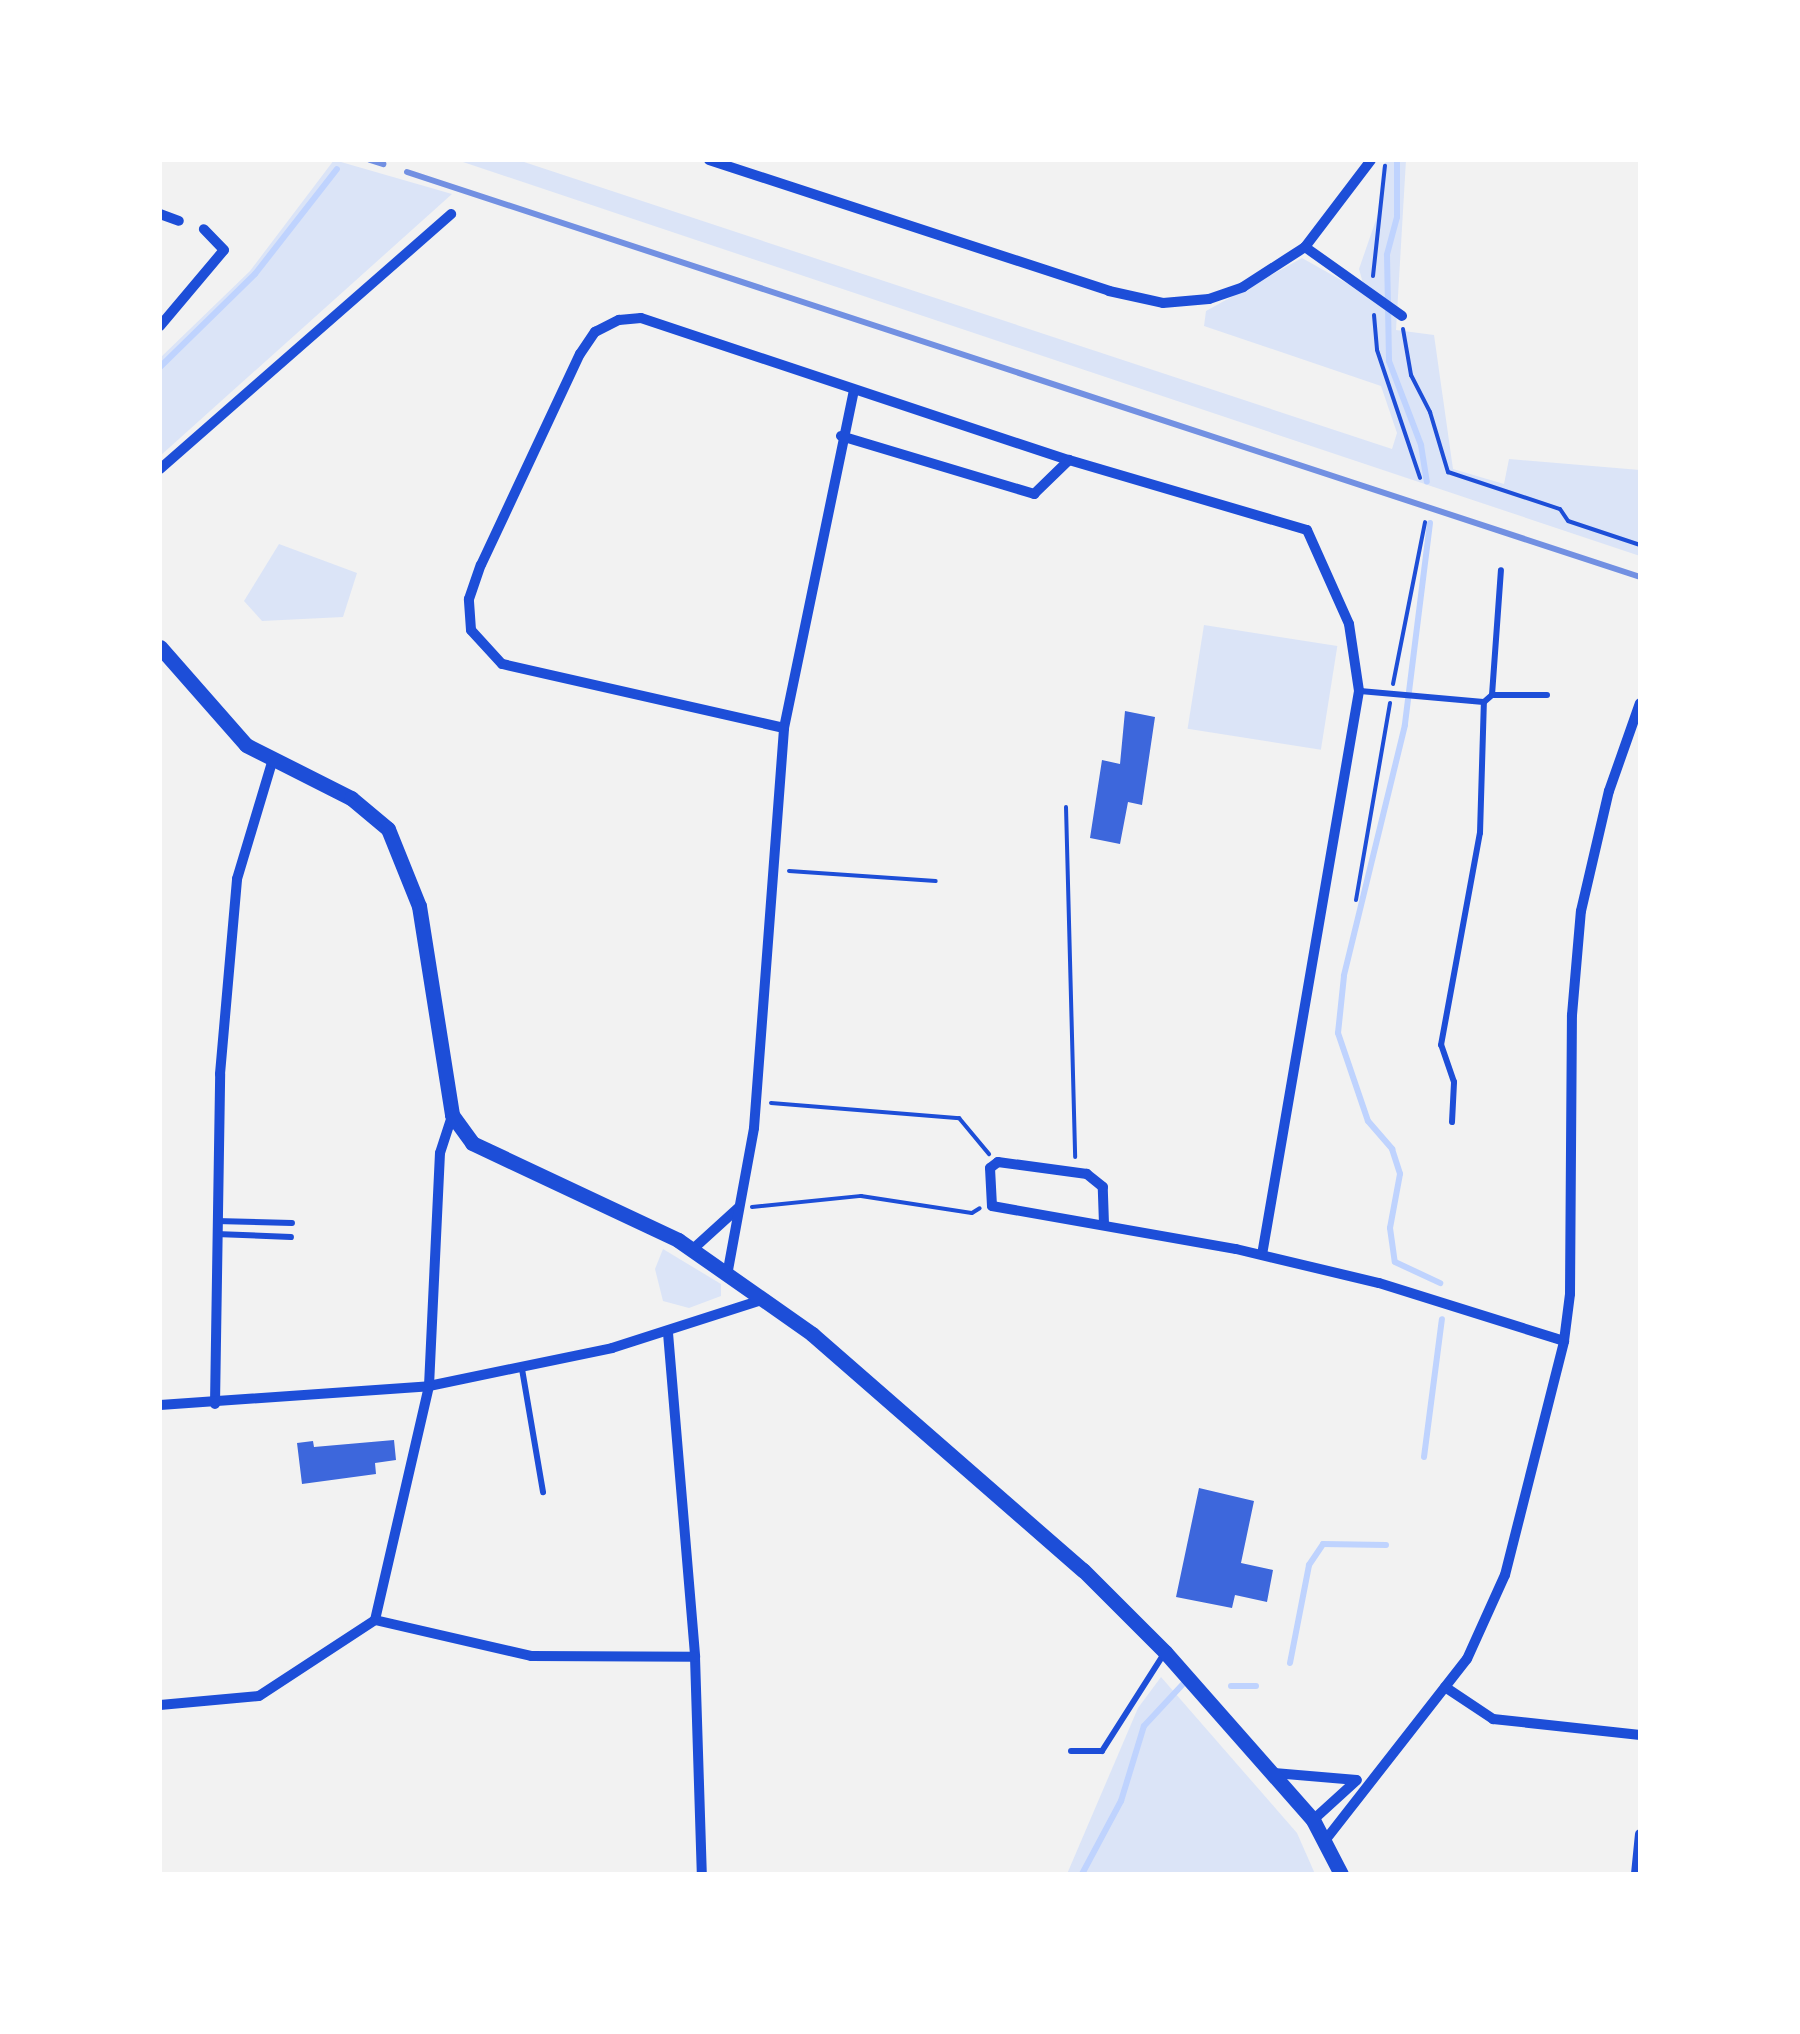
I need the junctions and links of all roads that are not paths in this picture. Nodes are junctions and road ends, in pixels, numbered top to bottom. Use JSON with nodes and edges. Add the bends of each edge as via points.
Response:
{"nodes":[{"id":1,"x":709,"y":160,"type":"edge"},
{"id":2,"x":1371,"y":160,"type":"edge"},
{"id":3,"x":160,"y":214,"type":"edge"},
{"id":4,"x":451,"y":214,"type":"dead end"},
{"id":5,"x":179,"y":221,"type":"dead end"},
{"id":6,"x":204,"y":229,"type":"dead end"},
{"id":7,"x":1305,"y":247,"type":"junction"},
{"id":8,"x":1399,"y":313,"type":"road end"},
{"id":9,"x":160,"y":326,"type":"edge"},
{"id":10,"x":854,"y":390,"type":"junction"},
{"id":11,"x":841,"y":436,"type":"junction"},
{"id":12,"x":1069,"y":460,"type":"junction"},
{"id":13,"x":160,"y":469,"type":"edge"},
{"id":14,"x":1501,"y":570,"type":"dead end"},
{"id":15,"x":160,"y":647,"type":"edge"},
{"id":16,"x":1359,"y":691,"type":"junction"},
{"id":17,"x":1492,"y":695,"type":"junction"},
{"id":18,"x":1546,"y":695,"type":"dead end"},
{"id":19,"x":1484,"y":702,"type":"junction"},
{"id":20,"x":1640,"y":703,"type":"edge"},
{"id":21,"x":784,"y":728,"type":"junction"},
{"id":22,"x":272,"y":762,"type":"junction"},
{"id":23,"x":452,"y":1115,"type":"junction"},
{"id":24,"x":1452,"y":1122,"type":"dead end"},
{"id":25,"x":738,"y":1208,"type":"junction"},
{"id":26,"x":215,"y":1221,"type":"junction"},
{"id":27,"x":292,"y":1223,"type":"dead end"},
{"id":28,"x":1104,"y":1224,"type":"junction"},
{"id":29,"x":215,"y":1234,"type":"junction"},
{"id":30,"x":291,"y":1237,"type":"dead end"},
{"id":31,"x":692,"y":1249,"type":"junction"},
{"id":32,"x":1262,"y":1255,"type":"junction"},
{"id":33,"x":728,"y":1270,"type":"junction"},
{"id":34,"x":765,"y":1299,"type":"junction"},
{"id":35,"x":668,"y":1333,"type":"junction"},
{"id":36,"x":1564,"y":1341,"type":"junction"},
{"id":37,"x":522,"y":1369,"type":"junction"},
{"id":38,"x":429,"y":1386,"type":"junction"},
{"id":39,"x":215,"y":1404,"type":"junction"},
{"id":40,"x":160,"y":1405,"type":"edge"},
{"id":41,"x":543,"y":1492,"type":"dead end"},
{"id":42,"x":375,"y":1620,"type":"junction"},
{"id":43,"x":1165,"y":1652,"type":"junction"},
{"id":44,"x":696,"y":1656,"type":"junction"},
{"id":45,"x":1445,"y":1687,"type":"junction"},
{"id":46,"x":160,"y":1705,"type":"edge"},
{"id":47,"x":1640,"y":1735,"type":"edge"},
{"id":48,"x":1071,"y":1751,"type":"dead end"},
{"id":49,"x":1375,"y":1770,"type":"junction"},
{"id":50,"x":1272,"y":1772,"type":"junction"},
{"id":51,"x":1357,"y":1780,"type":"junction"},
{"id":52,"x":1313,"y":1820,"type":"junction"},
{"id":53,"x":1640,"y":1834,"type":"edge"},
{"id":54,"x":1327,"y":1838,"type":"junction"},
{"id":55,"x":702,"y":1874,"type":"edge"},
{"id":56,"x":1342,"y":1874,"type":"edge"},
{"id":57,"x":1636,"y":1874,"type":"edge"}],
"edges":[{"from":1,"to":7,"type":"street","via":[[1147,302],[1209,299],[1243,287]]},
{"from":2,"to":7,"type":"street"},
{"from":3,"to":5,"type":"street"},
{"from":4,"to":13,"type":"street"},
{"from":6,"to":9,"type":"street","via":[[224,250]]},
{"from":7,"to":8,"type":"street"},
{"from":10,"to":11,"type":"street"},
{"from":10,"to":12,"type":"street"},
{"from":10,"to":21,"type":"street","via":[[640,318],[595,332],[469,599],[471,630],[502,664]]},
{"from":11,"to":12,"type":"street","via":[[1034,494]]},
{"from":11,"to":21,"type":"street"},
{"from":12,"to":16,"type":"street","via":[[1308,530],[1349,624]]},
{"from":14,"to":17,"type":"lane"},
{"from":15,"to":22,"type":"street","via":[[246,745]]},
{"from":16,"to":19,"type":"lane"},
{"from":16,"to":32,"type":"street"},
{"from":17,"to":18,"type":"lane"},
{"from":17,"to":19,"type":"lane"},
{"from":19,"to":24,"type":"lane","via":[[1480,833],[1441,1045],[1454,1082]]},
{"from":20,"to":36,"type":"street","via":[[1604,809],[1581,911]]},
{"from":21,"to":25,"type":"street","via":[[756,1102]]},
{"from":22,"to":23,"type":"street","via":[[372,811],[400,848],[422,921]]},
{"from":22,"to":26,"type":"street","via":[[237,879]]},
{"from":23,"to":31,"type":"street","via":[[491,1156],[622,1210]]},
{"from":23,"to":38,"type":"street","via":[[440,1153]]},
{"from":25,"to":31,"type":"street"},
{"from":25,"to":33,"type":"street"},
{"from":26,"to":27,"type":"lane"},
{"from":26,"to":29,"type":"street"},
{"from":28,"to":28,"type":"street","via":[[1103,1186],[1076,1171],[992,1163],[988,1203]]},
{"from":28,"to":32,"type":"street"},
{"from":29,"to":30,"type":"lane"},
{"from":29,"to":39,"type":"street"},
{"from":31,"to":33,"type":"street"},
{"from":32,"to":36,"type":"street"},
{"from":33,"to":34,"type":"street"},
{"from":34,"to":35,"type":"street"},
{"from":34,"to":43,"type":"street","via":[[993,1490]]},
{"from":35,"to":37,"type":"street"},
{"from":35,"to":44,"type":"street"},
{"from":36,"to":45,"type":"street","via":[[1500,1592],[1468,1658]]},
{"from":37,"to":38,"type":"street"},
{"from":37,"to":41,"type":"lane"},
{"from":38,"to":39,"type":"street"},
{"from":38,"to":42,"type":"street"},
{"from":39,"to":40,"type":"street"},
{"from":42,"to":44,"type":"street","via":[[532,1656]]},
{"from":42,"to":46,"type":"street","via":[[258,1696]]},
{"from":43,"to":48,"type":"lane","via":[[1102,1752]]},
{"from":43,"to":50,"type":"street"},
{"from":44,"to":55,"type":"street"},
{"from":45,"to":47,"type":"street","via":[[1493,1719]]},
{"from":45,"to":49,"type":"street"},
{"from":49,"to":51,"type":"street"},
{"from":49,"to":54,"type":"street"},
{"from":50,"to":51,"type":"street"},
{"from":50,"to":52,"type":"street"},
{"from":51,"to":52,"type":"street"},
{"from":52,"to":54,"type":"street"},
{"from":53,"to":57,"type":"street"},
{"from":54,"to":56,"type":"street"}]}
